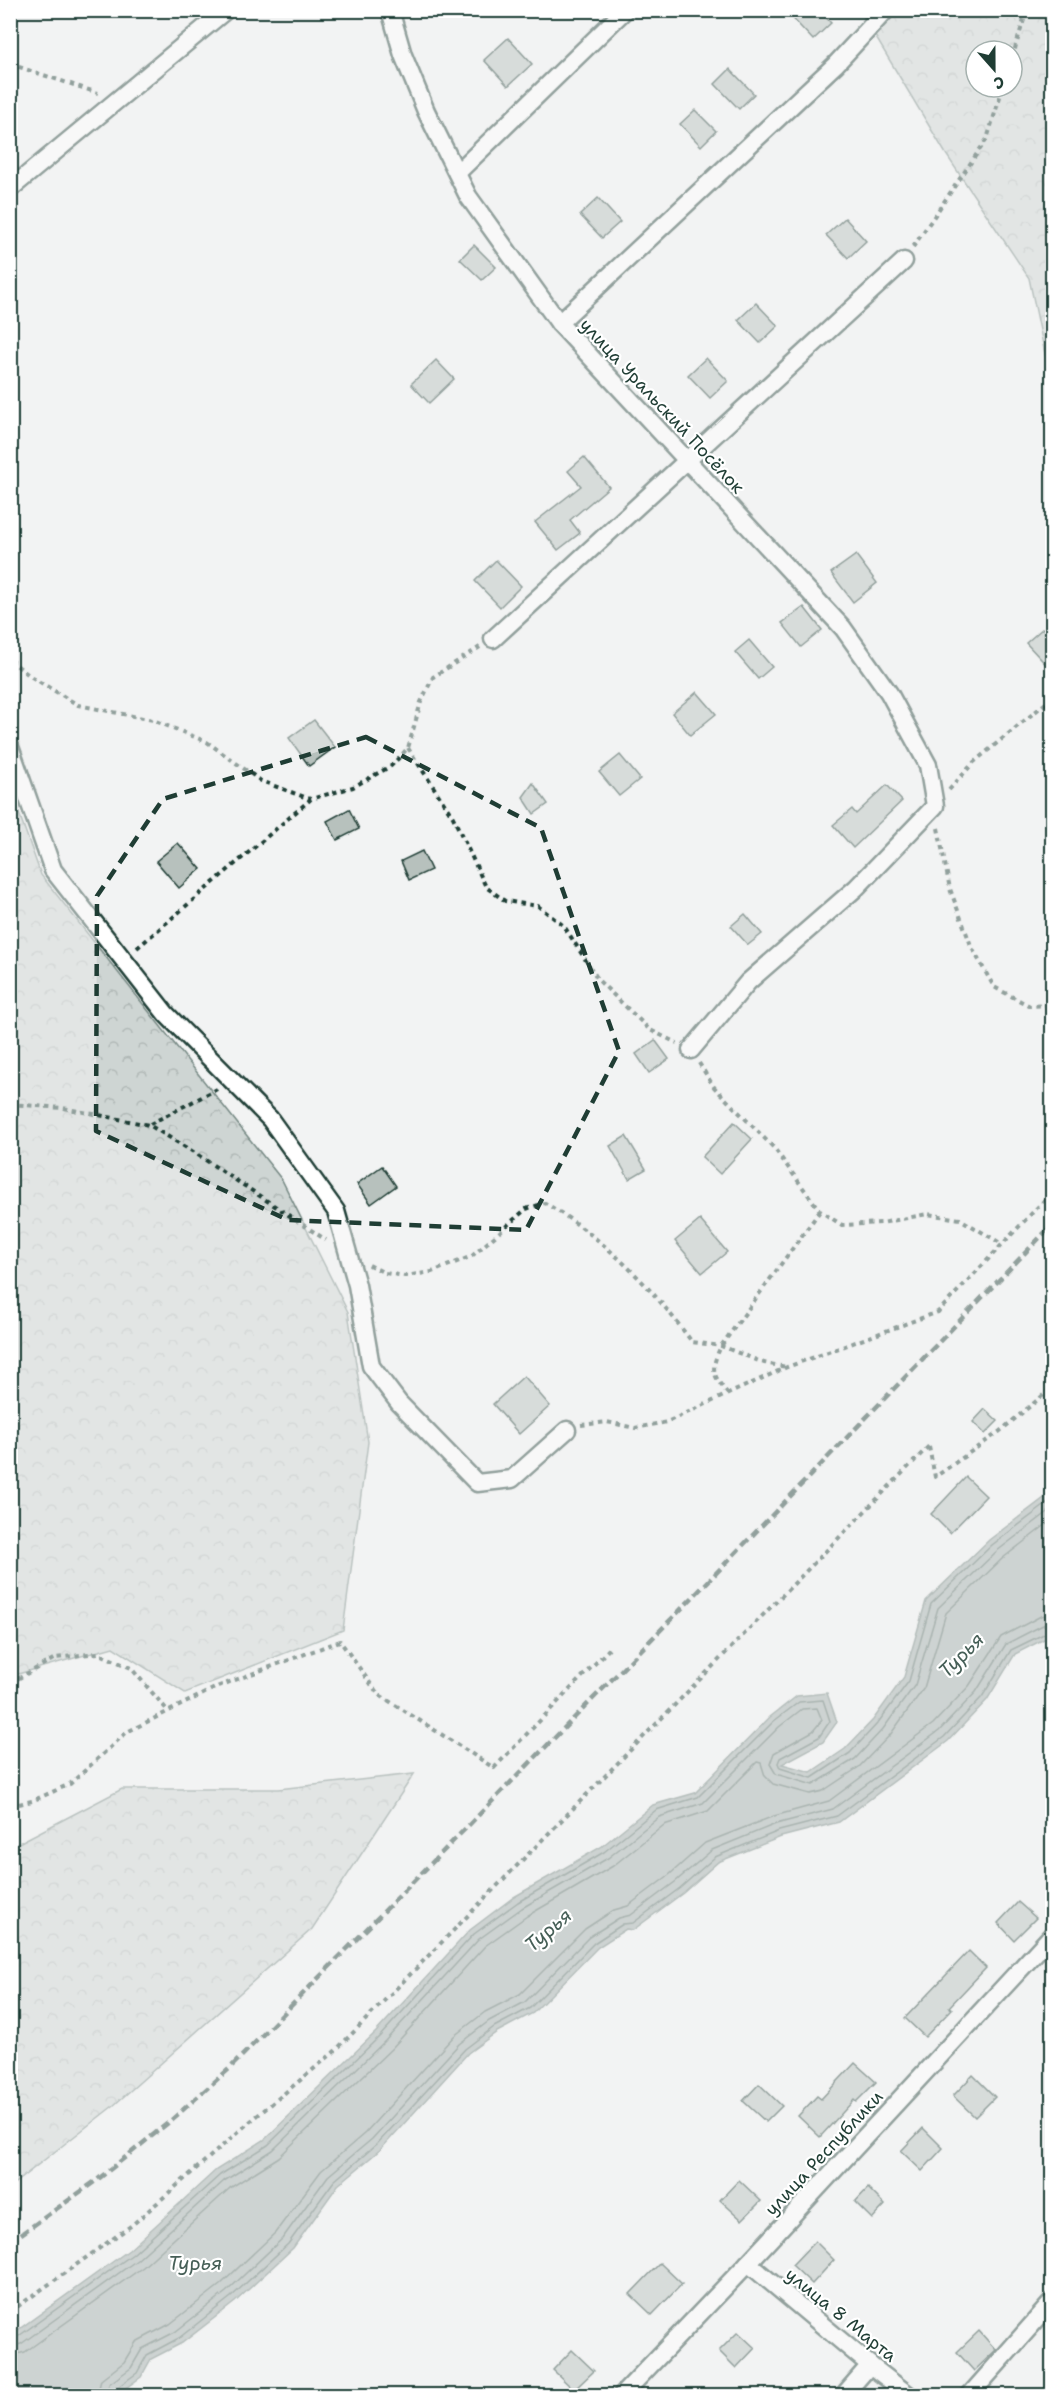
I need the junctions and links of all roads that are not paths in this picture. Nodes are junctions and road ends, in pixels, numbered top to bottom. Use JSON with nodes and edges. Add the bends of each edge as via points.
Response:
{"nodes":[{"id":1,"x":226,"y":10,"type":"edge"},
{"id":2,"x":390,"y":10,"type":"edge"},
{"id":3,"x":625,"y":10,"type":"edge"},
{"id":4,"x":886,"y":10,"type":"edge"},
{"id":5,"x":457,"y":173,"type":"junction"},
{"id":6,"x":10,"y":189,"type":"edge"},
{"id":7,"x":904,"y":261,"type":"road end"},
{"id":8,"x":559,"y":322,"type":"junction"},
{"id":9,"x":687,"y":462,"type":"junction"},
{"id":10,"x":493,"y":639,"type":"dead end"},
{"id":11,"x":10,"y":747,"type":"edge"},
{"id":12,"x":691,"y":1050,"type":"road end"},
{"id":13,"x":567,"y":1430,"type":"road end"},
{"id":14,"x":1053,"y":1935,"type":"edge"},
{"id":15,"x":748,"y":2263,"type":"junction"},
{"id":16,"x":1053,"y":2302,"type":"edge"},
{"id":17,"x":870,"y":2366,"type":"junction"},
{"id":18,"x":621,"y":2396,"type":"edge"},
{"id":19,"x":843,"y":2396,"type":"edge"},
{"id":20,"x":910,"y":2396,"type":"edge"},
{"id":21,"x":969,"y":2396,"type":"edge"}],
"edges":[{"from":1,"to":6,"type":"street"},
{"from":2,"to":5,"type":"street","name":"улица Уральский Посёлок","via":[[426,111]]},
{"from":3,"to":5,"type":"street"},
{"from":4,"to":8,"type":"street","via":[[835,65]]},
{"from":5,"to":8,"type":"street","name":"улица Уральский Посёлок","via":[[468,196]]},
{"from":7,"to":9,"type":"street"},
{"from":8,"to":9,"type":"street","name":"улица Уральский Посёлок"},
{"from":9,"to":10,"type":"street"},
{"from":9,"to":12,"type":"street","name":"улица Уральский Посёлок","via":[[843,628],[889,693],[928,765],[935,806],[856,888],[748,982]]},
{"from":11,"to":13,"type":"street","via":[[53,870],[166,1014],[270,1119],[336,1211],[357,1285],[371,1366],[399,1403],[477,1483],[512,1479]]},
{"from":14,"to":15,"type":"street","name":"улица Республики"},
{"from":15,"to":17,"type":"street","name":"улица 8 Марта"},
{"from":15,"to":18,"type":"street","name":"улица Республики"},
{"from":16,"to":21,"type":"street"},
{"from":17,"to":19,"type":"street"},
{"from":17,"to":20,"type":"street","name":"улица 8 Марта"}]}
